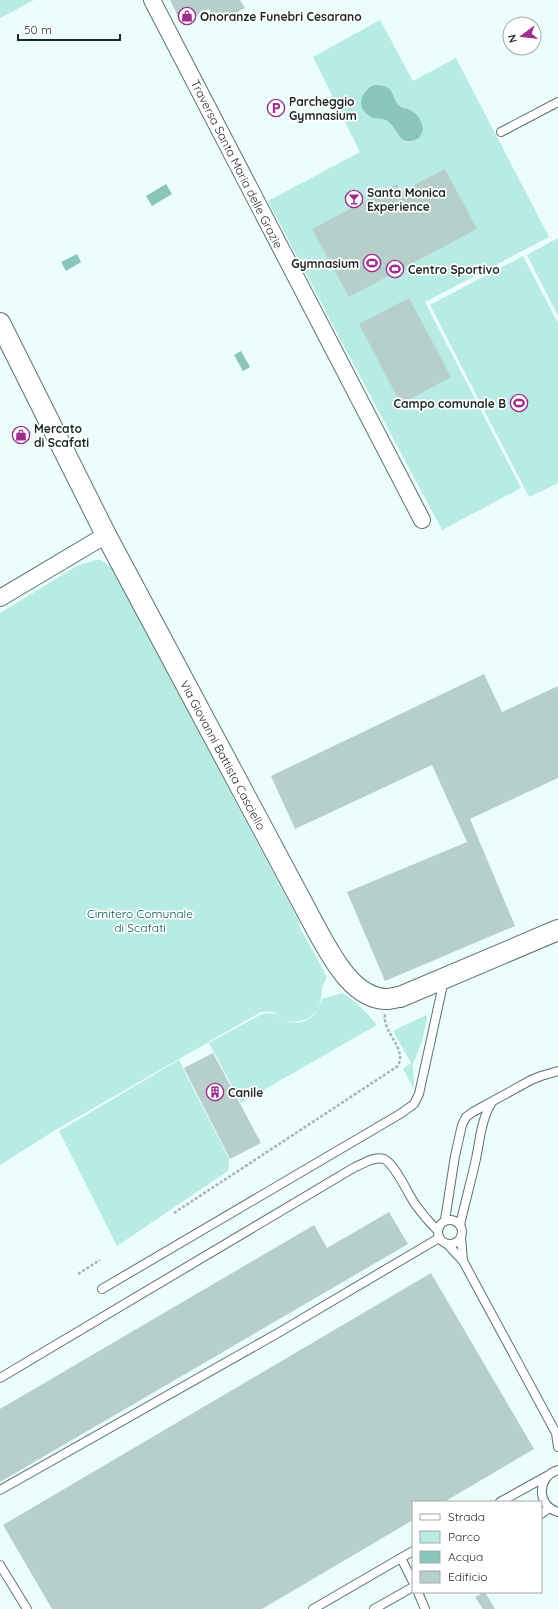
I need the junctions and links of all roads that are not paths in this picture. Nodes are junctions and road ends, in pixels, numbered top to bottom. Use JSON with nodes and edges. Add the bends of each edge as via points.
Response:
{"nodes":[{"id":1,"x":152,"y":0,"type":"edge"},
{"id":2,"x":558,"y":102,"type":"edge"},
{"id":3,"x":501,"y":132,"type":"dead end"},
{"id":4,"x":0,"y":323,"type":"edge"},
{"id":5,"x":422,"y":520,"type":"dead end"},
{"id":6,"x":106,"y":535,"type":"junction"},
{"id":7,"x":0,"y":598,"type":"edge"},
{"id":8,"x":558,"y":930,"type":"edge"},
{"id":9,"x":444,"y":978,"type":"junction"},
{"id":10,"x":558,"y":1071,"type":"edge"},
{"id":11,"x":492,"y":1102,"type":"junction"},
{"id":12,"x":445,"y":1220,"type":"junction"},
{"id":13,"x":460,"y":1225,"type":"junction"},
{"id":14,"x":438,"y":1234,"type":"junction"},
{"id":15,"x":461,"y":1237,"type":"junction"},
{"id":16,"x":448,"y":1244,"type":"junction"},
{"id":17,"x":463,"y":1261,"type":"junction"},
{"id":18,"x":102,"y":1289,"type":"dead end"},
{"id":19,"x":0,"y":1378,"type":"edge"},
{"id":20,"x":558,"y":1446,"type":"edge"},
{"id":21,"x":558,"y":1470,"type":"edge"},
{"id":22,"x":548,"y":1476,"type":"junction"},
{"id":23,"x":0,"y":1490,"type":"edge"},
{"id":24,"x":502,"y":1501,"type":"edge"},
{"id":25,"x":549,"y":1508,"type":"junction"},
{"id":26,"x":558,"y":1512,"type":"edge"},
{"id":27,"x":542,"y":1513,"type":"edge"},
{"id":28,"x":412,"y":1552,"type":"edge"},
{"id":29,"x":401,"y":1558,"type":"junction"},
{"id":30,"x":0,"y":1565,"type":"edge"},
{"id":31,"x":412,"y":1580,"type":"edge"},
{"id":32,"x":412,"y":1588,"type":"edge"},
{"id":33,"x":418,"y":1593,"type":"edge"},
{"id":34,"x":26,"y":1609,"type":"edge"},
{"id":35,"x":312,"y":1609,"type":"edge"},
{"id":36,"x":374,"y":1609,"type":"edge"},
{"id":37,"x":425,"y":1609,"type":"edge"}],
"edges":[{"from":1,"to":5,"type":"street","name":"Traversa Santa Maria delle Grazie"},
{"from":2,"to":3,"type":"lane"},
{"from":4,"to":6,"type":"street","name":"Via Giovanni Battista Casciello"},
{"from":6,"to":7,"type":"street"},
{"from":6,"to":9,"type":"street","name":"Via Giovanni Battista Casciello","via":[[319,934],[347,978],[362,990],[387,999],[400,997]]},
{"from":8,"to":9,"type":"street"},
{"from":9,"to":18,"type":"lane","via":[[421,1085],[414,1104]]},
{"from":10,"to":11,"type":"lane","via":[[541,1076]]},
{"from":11,"to":12,"type":"lane","via":[[466,1117],[462,1125]]},
{"from":11,"to":13,"type":"lane","via":[[482,1124]]},
{"from":12,"to":13,"type":"lane","via":[[453,1220]]},
{"from":12,"to":14,"type":"lane"},
{"from":13,"to":15,"type":"lane"},
{"from":14,"to":16,"type":"lane","via":[[441,1241]]},
{"from":14,"to":19,"type":"lane","via":[[391,1166],[384,1160],[368,1161]]},
{"from":14,"to":23,"type":"lane","via":[[271,1337]]},
{"from":15,"to":16,"type":"lane","via":[[456,1243]]},
{"from":15,"to":17,"type":"lane"},
{"from":16,"to":17,"type":"lane"},
{"from":17,"to":20,"type":"lane","via":[[556,1433]]},
{"from":21,"to":22,"type":"lane"},
{"from":22,"to":24,"type":"lane"},
{"from":22,"to":25,"type":"lane","via":[[541,1489]]},
{"from":25,"to":26,"type":"lane"},
{"from":25,"to":27,"type":"lane"},
{"from":28,"to":29,"type":"lane"},
{"from":29,"to":31,"type":"lane"},
{"from":29,"to":35,"type":"lane"},
{"from":30,"to":34,"type":"lane"},
{"from":32,"to":36,"type":"lane"},
{"from":33,"to":37,"type":"lane"}]}
